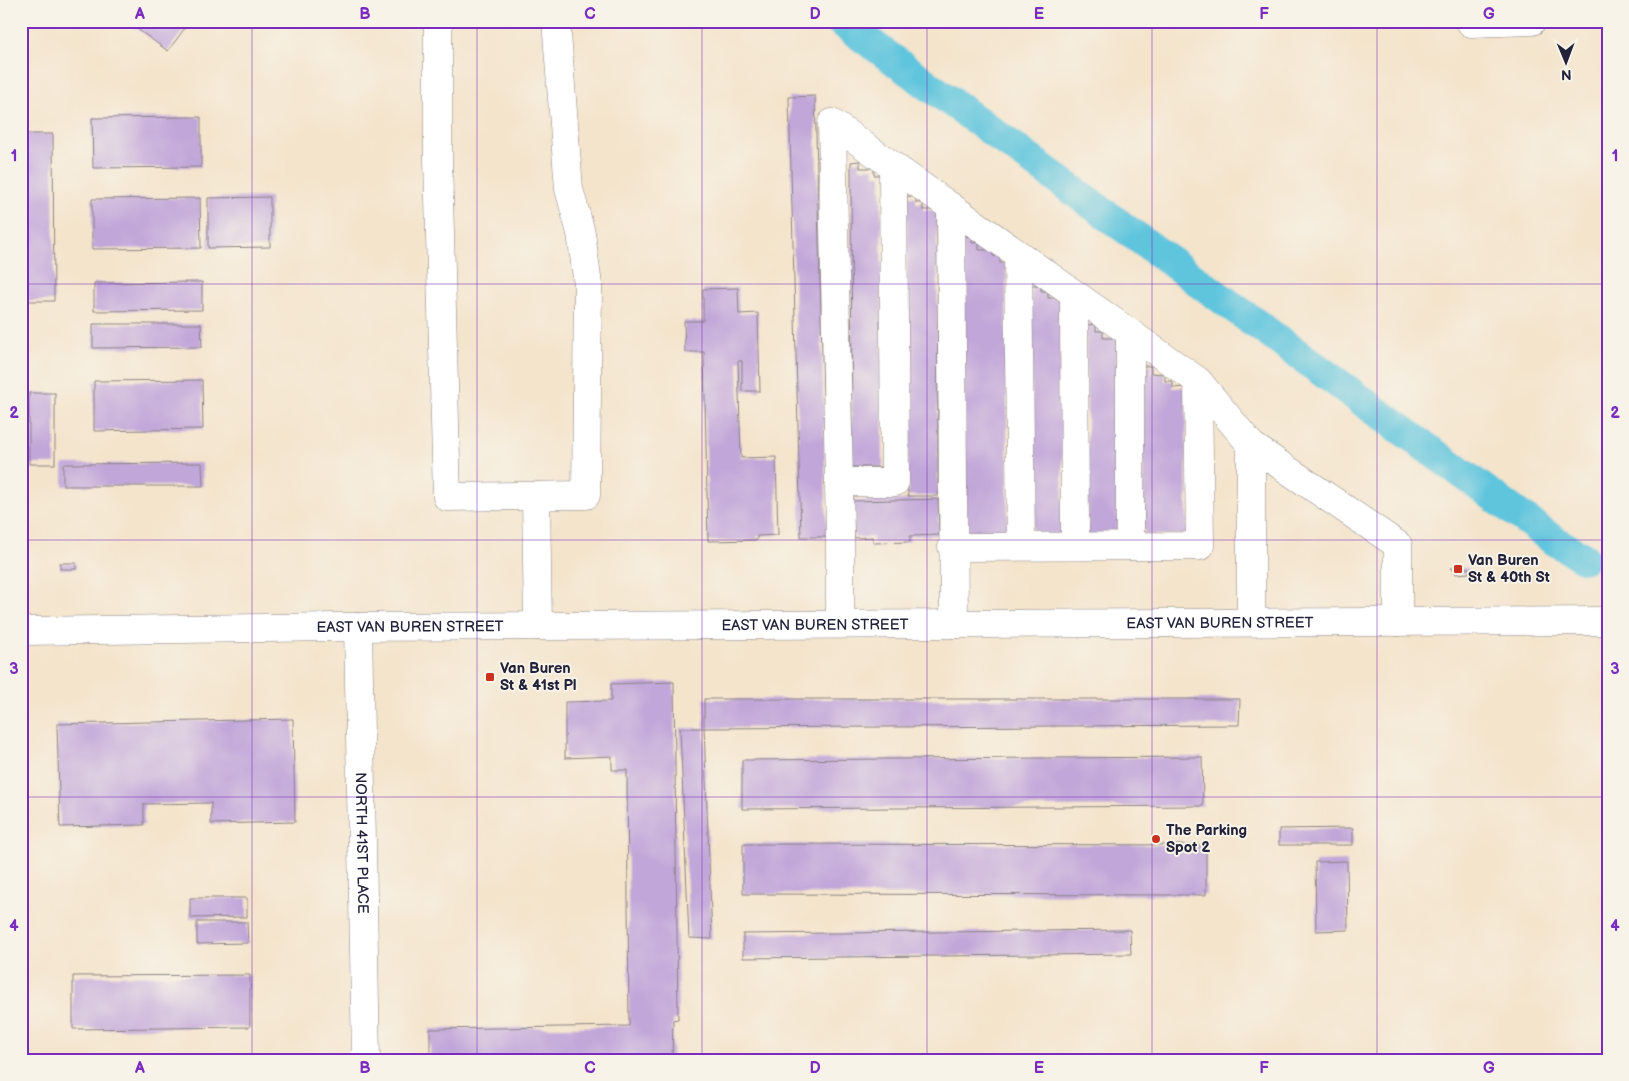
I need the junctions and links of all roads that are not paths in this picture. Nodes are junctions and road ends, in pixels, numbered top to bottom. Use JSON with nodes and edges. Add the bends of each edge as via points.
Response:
{"nodes":[{"id":1,"x":438,"y":21,"type":"edge"},
{"id":2,"x":556,"y":21,"type":"edge"},
{"id":3,"x":1532,"y":21,"type":"edge"},
{"id":4,"x":1472,"y":23,"type":"dead end"},
{"id":5,"x":893,"y":166,"type":"junction"},
{"id":6,"x":951,"y":207,"type":"junction"},
{"id":7,"x":1018,"y":255,"type":"junction"},
{"id":8,"x":1074,"y":294,"type":"junction"},
{"id":9,"x":1130,"y":333,"type":"junction"},
{"id":10,"x":1198,"y":381,"type":"junction"},
{"id":11,"x":1250,"y":445,"type":"junction"},
{"id":12,"x":839,"y":482,"type":"junction"},
{"id":13,"x":536,"y":496,"type":"junction"},
{"id":14,"x":1021,"y":546,"type":"junction"},
{"id":15,"x":1075,"y":546,"type":"junction"},
{"id":16,"x":1130,"y":546,"type":"junction"},
{"id":17,"x":952,"y":547,"type":"junction"},
{"id":18,"x":1608,"y":621,"type":"edge"},
{"id":19,"x":1251,"y":622,"type":"junction"},
{"id":20,"x":1398,"y":622,"type":"junction"},
{"id":21,"x":840,"y":624,"type":"junction"},
{"id":22,"x":954,"y":624,"type":"junction"},
{"id":23,"x":538,"y":626,"type":"junction"},
{"id":24,"x":358,"y":627,"type":"junction"},
{"id":25,"x":21,"y":631,"type":"edge"},
{"id":26,"x":366,"y":1060,"type":"edge"}],
"edges":[{"from":1,"to":13,"type":"main road","via":[[438,159],[447,497]]},
{"from":2,"to":13,"type":"main road","via":[[569,189],[581,233],[588,285],[586,496]]},
{"from":3,"to":4,"type":"main road"},
{"from":5,"to":6,"type":"main road"},
{"from":5,"to":12,"type":"main road","via":[[895,482]]},
{"from":5,"to":12,"type":"main road","via":[[832,123]]},
{"from":6,"to":7,"type":"main road"},
{"from":6,"to":17,"type":"main road"},
{"from":7,"to":8,"type":"main road"},
{"from":7,"to":14,"type":"main road"},
{"from":8,"to":9,"type":"main road"},
{"from":8,"to":15,"type":"main road"},
{"from":9,"to":10,"type":"main road"},
{"from":9,"to":16,"type":"main road"},
{"from":10,"to":11,"type":"main road"},
{"from":10,"to":16,"type":"main road","via":[[1200,546]]},
{"from":11,"to":19,"type":"main road"},
{"from":11,"to":20,"type":"main road","via":[[1398,545]]},
{"from":12,"to":21,"type":"main road"},
{"from":13,"to":23,"type":"main road"},
{"from":14,"to":15,"type":"main road"},
{"from":14,"to":17,"type":"main road"},
{"from":15,"to":16,"type":"main road"},
{"from":17,"to":22,"type":"main road"},
{"from":18,"to":20,"type":"main road","name":"EAST VAN BUREN STREET"},
{"from":19,"to":20,"type":"main road","name":"EAST VAN BUREN STREET"},
{"from":19,"to":22,"type":"main road","name":"EAST VAN BUREN STREET"},
{"from":21,"to":22,"type":"main road","name":"EAST VAN BUREN STREET"},
{"from":21,"to":23,"type":"main road","name":"EAST VAN BUREN STREET"},
{"from":23,"to":24,"type":"main road","name":"EAST VAN BUREN STREET"},
{"from":24,"to":25,"type":"main road","name":"EAST VAN BUREN STREET"},
{"from":24,"to":26,"type":"main road","name":"NORTH 41ST PLACE"}]}
